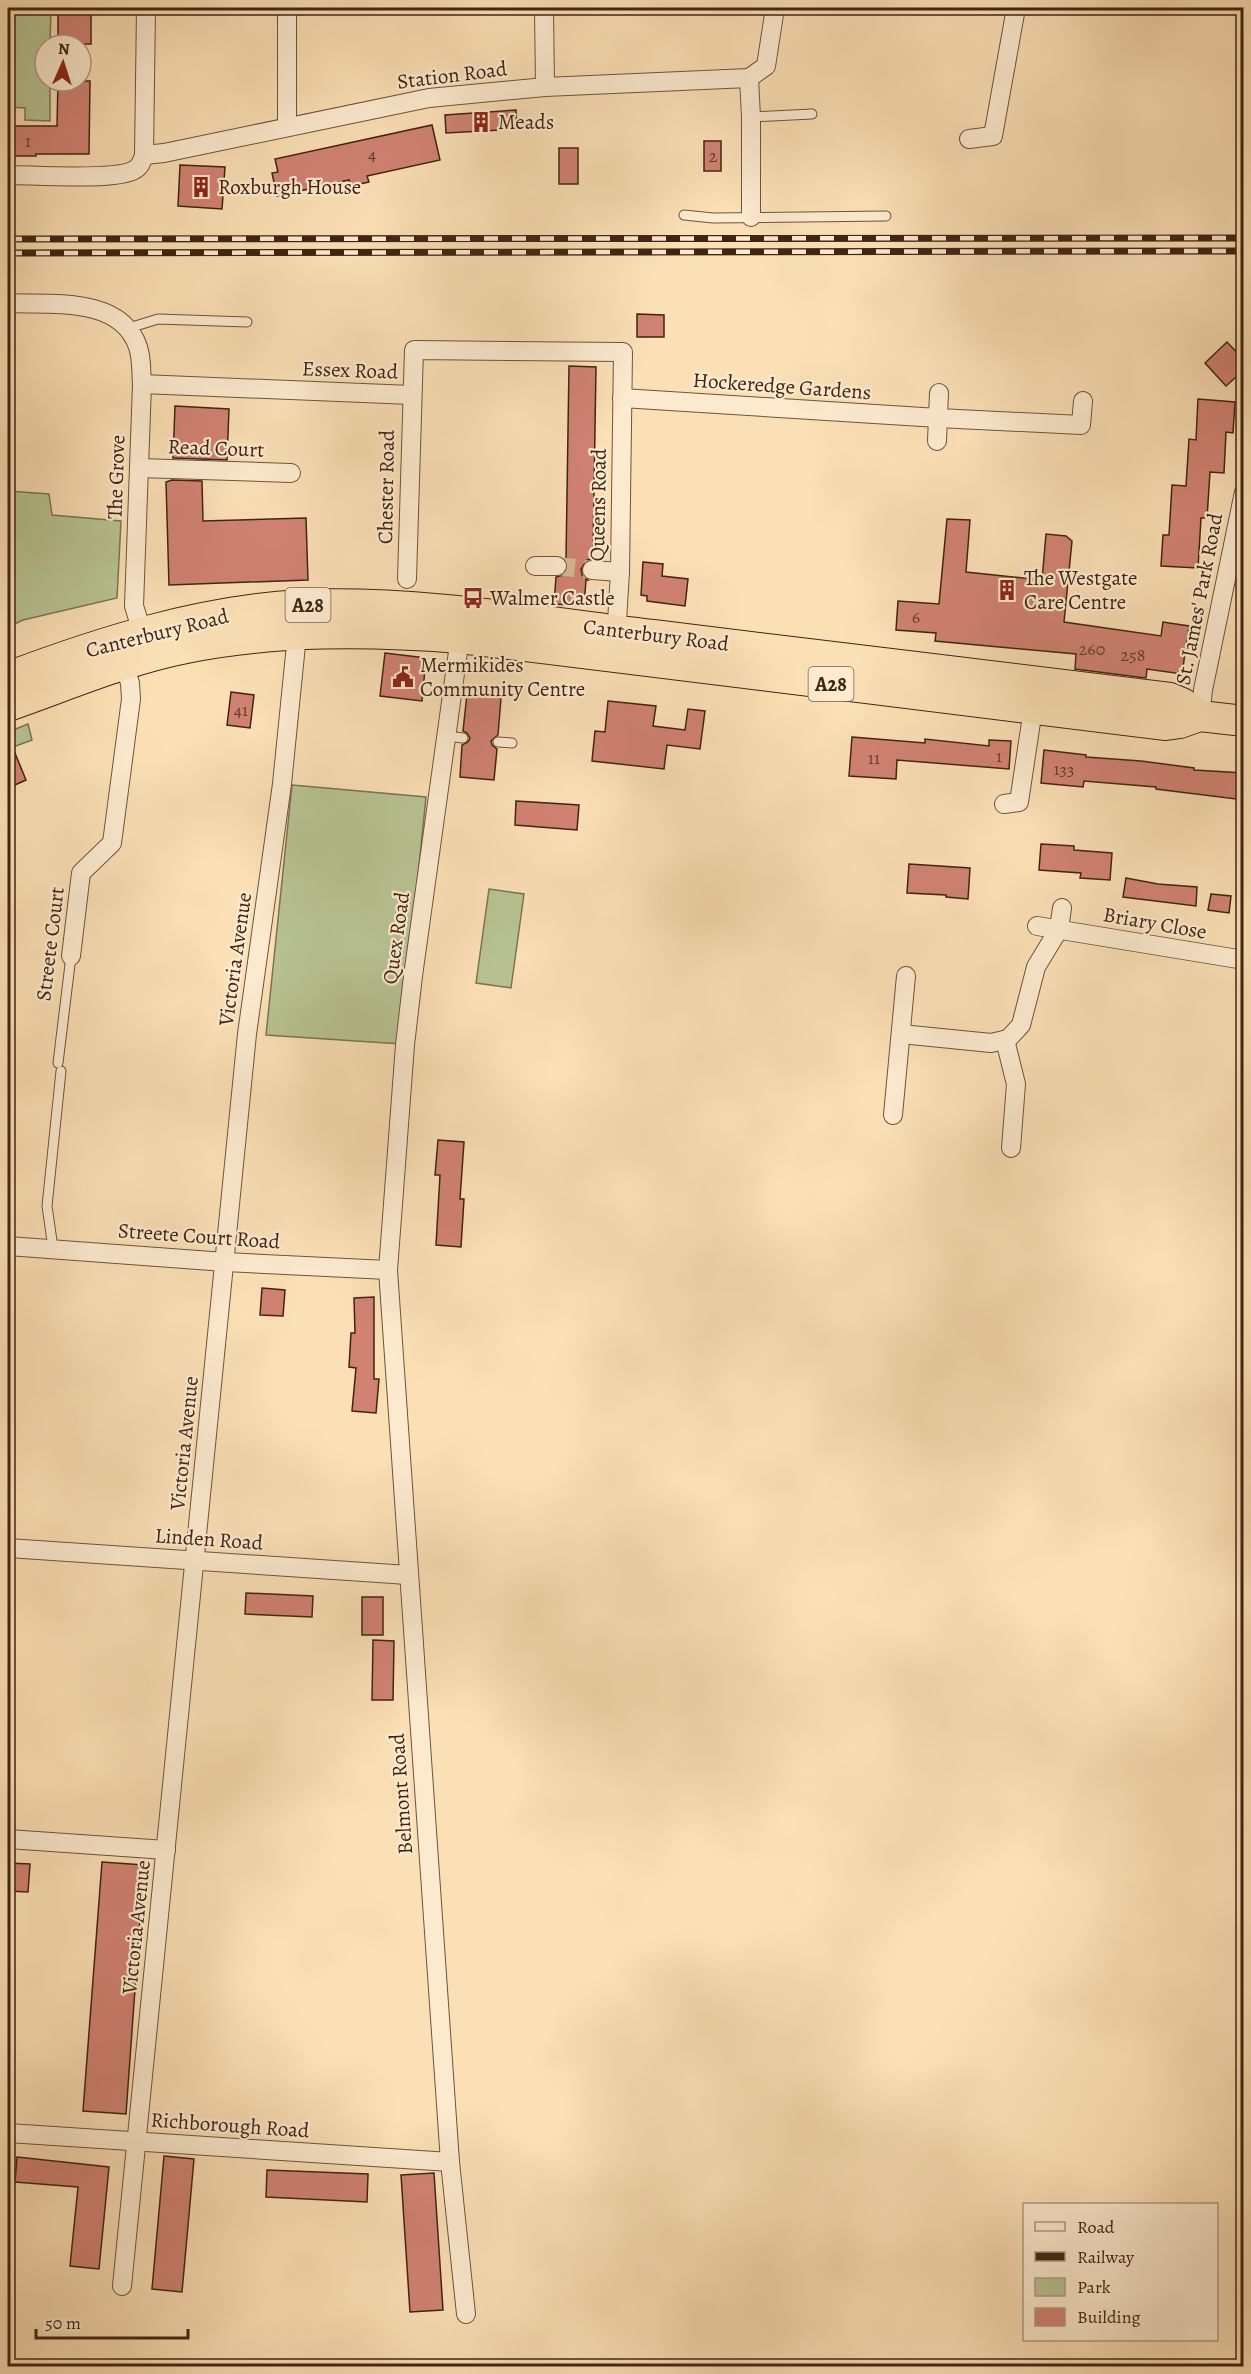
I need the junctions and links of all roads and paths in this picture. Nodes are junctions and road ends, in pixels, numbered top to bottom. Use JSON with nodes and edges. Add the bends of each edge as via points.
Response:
{"nodes":[{"id":1,"x":146,"y":8,"type":"edge"},
{"id":2,"x":287,"y":8,"type":"edge"},
{"id":3,"x":544,"y":8,"type":"edge"},
{"id":4,"x":775,"y":8,"type":"edge"},
{"id":5,"x":1016,"y":8,"type":"edge"},
{"id":6,"x":749,"y":78,"type":"junction"},
{"id":7,"x":544,"y":87,"type":"junction"},
{"id":8,"x":812,"y":114,"type":"dead end"},
{"id":9,"x":751,"y":117,"type":"junction"},
{"id":10,"x":287,"y":126,"type":"junction"},
{"id":11,"x":969,"y":139,"type":"dead end"},
{"id":12,"x":144,"y":155,"type":"junction"},
{"id":13,"x":8,"y":175,"type":"edge"},
{"id":14,"x":684,"y":215,"type":"dead end"},
{"id":15,"x":886,"y":216,"type":"dead end"},
{"id":16,"x":751,"y":217,"type":"junction"},
{"id":17,"x":8,"y":303,"type":"edge"},
{"id":18,"x":247,"y":322,"type":"dead end"},
{"id":19,"x":128,"y":327,"type":"junction"},
{"id":20,"x":622,"y":352,"type":"joint"},
{"id":21,"x":142,"y":384,"type":"junction"},
{"id":22,"x":939,"y":393,"type":"dead end"},
{"id":23,"x":411,"y":395,"type":"junction"},
{"id":24,"x":622,"y":398,"type":"junction"},
{"id":25,"x":1083,"y":401,"type":"dead end"},
{"id":26,"x":938,"y":418,"type":"junction"},
{"id":27,"x":937,"y":441,"type":"dead end"},
{"id":28,"x":140,"y":468,"type":"junction"},
{"id":29,"x":291,"y":473,"type":"dead end"},
{"id":30,"x":1244,"y":492,"type":"edge"},
{"id":31,"x":535,"y":566,"type":"dead end"},
{"id":32,"x":557,"y":566,"type":"tunnel mouth"},
{"id":33,"x":592,"y":570,"type":"tunnel mouth"},
{"id":34,"x":620,"y":572,"type":"junction"},
{"id":35,"x":407,"y":579,"type":"dead end"},
{"id":36,"x":298,"y":620,"type":"junction"},
{"id":37,"x":462,"y":626,"type":"junction"},
{"id":38,"x":142,"y":632,"type":"junction"},
{"id":39,"x":615,"y":644,"type":"junction"},
{"id":40,"x":124,"y":665,"type":"junction"},
{"id":41,"x":8,"y":677,"type":"edge"},
{"id":42,"x":905,"y":680,"type":"junction"},
{"id":43,"x":8,"y":706,"type":"edge"},
{"id":44,"x":1033,"y":709,"type":"junction"},
{"id":45,"x":1200,"y":716,"type":"junction"},
{"id":46,"x":1244,"y":721,"type":"edge"},
{"id":47,"x":498,"y":742,"type":"dead end"},
{"id":48,"x":512,"y":743,"type":"dead end"},
{"id":49,"x":1004,"y":804,"type":"dead end"},
{"id":50,"x":1062,"y":908,"type":"dead end"},
{"id":51,"x":1037,"y":926,"type":"dead end"},
{"id":52,"x":1059,"y":929,"type":"junction"},
{"id":53,"x":71,"y":956,"type":"joint"},
{"id":54,"x":1244,"y":960,"type":"edge"},
{"id":55,"x":906,"y":976,"type":"dead end"},
{"id":56,"x":901,"y":1034,"type":"junction"},
{"id":57,"x":1005,"y":1040,"type":"junction"},
{"id":58,"x":892,"y":1115,"type":"dead end"},
{"id":59,"x":1011,"y":1148,"type":"dead end"},
{"id":60,"x":8,"y":1246,"type":"edge"},
{"id":61,"x":53,"y":1248,"type":"junction"},
{"id":62,"x":225,"y":1262,"type":"junction"},
{"id":63,"x":388,"y":1270,"type":"junction"},
{"id":64,"x":8,"y":1548,"type":"edge"},
{"id":65,"x":195,"y":1561,"type":"junction"},
{"id":66,"x":408,"y":1575,"type":"junction"},
{"id":67,"x":8,"y":1839,"type":"edge"},
{"id":68,"x":166,"y":1850,"type":"junction"},
{"id":69,"x":8,"y":2133,"type":"edge"},
{"id":70,"x":137,"y":2142,"type":"junction"},
{"id":71,"x":450,"y":2162,"type":"junction"},
{"id":72,"x":122,"y":2286,"type":"dead end"},
{"id":73,"x":466,"y":2314,"type":"dead end"}],
"edges":[{"from":1,"to":12,"type":"street"},
{"from":2,"to":10,"type":"street"},
{"from":3,"to":7,"type":"street"},
{"from":4,"to":6,"type":"street","via":[[766,66]]},
{"from":5,"to":11,"type":"street","via":[[993,136]]},
{"from":6,"to":7,"type":"street","name":"Station Road"},
{"from":6,"to":9,"type":"street"},
{"from":7,"to":10,"type":"street","name":"Station Road","via":[[429,98]]},
{"from":8,"to":9,"type":"lane"},
{"from":9,"to":16,"type":"street"},
{"from":10,"to":12,"type":"street","name":"Station Road"},
{"from":12,"to":13,"type":"street","via":[[133,171],[110,176]]},
{"from":14,"to":16,"type":"lane"},
{"from":15,"to":16,"type":"lane"},
{"from":17,"to":19,"type":"street","via":[[94,307]]},
{"from":18,"to":19,"type":"lane","via":[[158,319]]},
{"from":19,"to":21,"type":"street","name":"The Grove","via":[[139,348]]},
{"from":20,"to":23,"type":"street","name":"Essex Road","via":[[414,350]]},
{"from":20,"to":24,"type":"street","name":"Queens Road"},
{"from":21,"to":23,"type":"street","name":"Essex Road"},
{"from":21,"to":28,"type":"street","name":"The Grove"},
{"from":22,"to":26,"type":"street"},
{"from":23,"to":35,"type":"street","name":"Chester Road"},
{"from":24,"to":26,"type":"street","name":"Hockeredge Gardens"},
{"from":24,"to":34,"type":"street","name":"Queens Road"},
{"from":25,"to":26,"type":"street","name":"Hockeredge Gardens","via":[[1081,425]]},
{"from":26,"to":27,"type":"street"},
{"from":28,"to":29,"type":"street","name":"Read Court"},
{"from":28,"to":38,"type":"street","name":"The Grove","via":[[134,606]]},
{"from":30,"to":45,"type":"street","name":"St. James' Park Road"},
{"from":31,"to":32,"type":"street"},
{"from":33,"to":34,"type":"street"},
{"from":34,"to":39,"type":"street","name":"Queens Road"},
{"from":36,"to":37,"type":"highway","name":"Canterbury Road","number":"A28","via":[[392,633]]},
{"from":36,"to":38,"type":"highway","name":"Canterbury Road","number":"A28","via":[[212,615]]},
{"from":36,"to":40,"type":"highway","name":"Canterbury Road","number":"A28"},
{"from":36,"to":62,"type":"street","name":"Victoria Avenue","via":[[282,784],[247,1034]]},
{"from":37,"to":39,"type":"highway","name":"Canterbury Road","number":"A28"},
{"from":37,"to":63,"type":"street","name":"Quex Road","via":[[455,737],[409,1011]]},
{"from":38,"to":40,"type":"street"},
{"from":38,"to":41,"type":"highway","name":"Canterbury Road","number":"A28"},
{"from":39,"to":42,"type":"highway","name":"Canterbury Road","number":"A28"},
{"from":40,"to":43,"type":"highway","name":"Canterbury Road","number":"A28"},
{"from":40,"to":53,"type":"street","name":"Streete Court","via":[[131,699],[112,843],[81,873]]},
{"from":42,"to":44,"type":"highway","name":"Canterbury Road","number":"A28"},
{"from":42,"to":45,"type":"highway","name":"Canterbury Road","number":"A28","via":[[1170,698]]},
{"from":44,"to":45,"type":"highway","name":"Canterbury Road","number":"A28","via":[[1166,725]]},
{"from":44,"to":49,"type":"street","via":[[1019,802]]},
{"from":45,"to":46,"type":"highway","name":"Canterbury Road","number":"A28"},
{"from":47,"to":48,"type":"lane"},
{"from":50,"to":52,"type":"street"},
{"from":51,"to":52,"type":"street","name":"Briary Close"},
{"from":52,"to":54,"type":"street","name":"Briary Close"},
{"from":52,"to":57,"type":"street","via":[[1036,967],[1021,1026]]},
{"from":53,"to":61,"type":"lane","name":"Streete Court","via":[[47,1206]]},
{"from":55,"to":56,"type":"street"},
{"from":56,"to":57,"type":"street","via":[[991,1043]]},
{"from":56,"to":58,"type":"street"},
{"from":57,"to":59,"type":"street","via":[[1016,1084]]},
{"from":60,"to":61,"type":"street","name":"Streete Court Road"},
{"from":61,"to":62,"type":"street","name":"Streete Court Road"},
{"from":62,"to":63,"type":"street","name":"Streete Court Road"},
{"from":62,"to":65,"type":"street","name":"Victoria Avenue"},
{"from":63,"to":66,"type":"street","name":"Belmont Road"},
{"from":64,"to":65,"type":"street","name":"Linden Road"},
{"from":65,"to":66,"type":"street","name":"Linden Road"},
{"from":65,"to":68,"type":"street","name":"Victoria Avenue"},
{"from":66,"to":71,"type":"street","name":"Belmont Road"},
{"from":67,"to":68,"type":"street"},
{"from":68,"to":70,"type":"street","name":"Victoria Avenue"},
{"from":69,"to":70,"type":"street","name":"Richborough Road"},
{"from":70,"to":71,"type":"street","name":"Richborough Road"},
{"from":70,"to":72,"type":"street","name":"Victoria Avenue"},
{"from":71,"to":73,"type":"street","name":"Belmont Road"}]}
